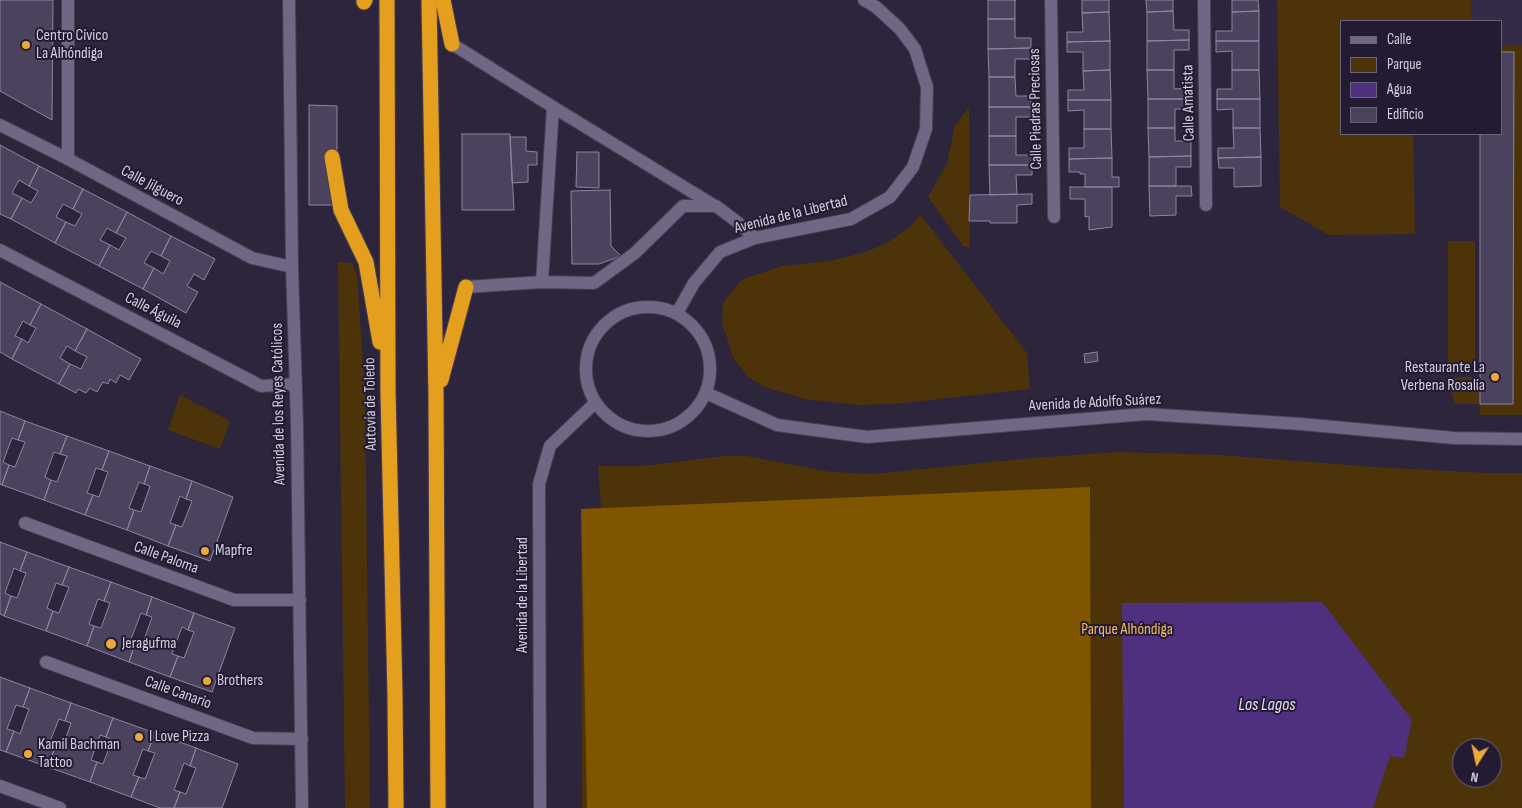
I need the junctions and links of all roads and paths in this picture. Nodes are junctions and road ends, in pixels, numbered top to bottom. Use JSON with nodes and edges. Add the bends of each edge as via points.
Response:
{"nodes":[{"id":1,"x":68,"y":0,"type":"edge"},
{"id":2,"x":289,"y":0,"type":"edge"},
{"id":3,"x":387,"y":0,"type":"edge"},
{"id":4,"x":429,"y":0,"type":"edge"},
{"id":5,"x":443,"y":0,"type":"edge"},
{"id":6,"x":864,"y":0,"type":"edge"},
{"id":7,"x":1051,"y":0,"type":"edge"},
{"id":8,"x":1204,"y":0,"type":"edge"},
{"id":9,"x":452,"y":44,"type":"joint"},
{"id":10,"x":553,"y":107,"type":"junction"},
{"id":11,"x":0,"y":124,"type":"edge"},
{"id":12,"x":332,"y":157,"type":"dead end"},
{"id":13,"x":68,"y":159,"type":"junction"},
{"id":14,"x":1206,"y":205,"type":"dead end"},
{"id":15,"x":716,"y":206,"type":"junction"},
{"id":16,"x":1054,"y":218,"type":"dead end"},
{"id":17,"x":755,"y":238,"type":"junction"},
{"id":18,"x":0,"y":250,"type":"edge"},
{"id":19,"x":292,"y":267,"type":"junction"},
{"id":20,"x":542,"y":282,"type":"junction"},
{"id":21,"x":466,"y":287,"type":"joint"},
{"id":22,"x":677,"y":313,"type":"junction"},
{"id":23,"x":295,"y":384,"type":"junction"},
{"id":24,"x":388,"y":392,"type":"junction"},
{"id":25,"x":706,"y":393,"type":"junction"},
{"id":26,"x":436,"y":395,"type":"junction"},
{"id":27,"x":595,"y":402,"type":"junction"},
{"id":28,"x":1522,"y":439,"type":"edge"},
{"id":29,"x":24,"y":523,"type":"dead end"},
{"id":30,"x":300,"y":600,"type":"junction"},
{"id":31,"x":46,"y":662,"type":"dead end"},
{"id":32,"x":302,"y":739,"type":"junction"},
{"id":33,"x":0,"y":786,"type":"edge"},
{"id":34,"x":60,"y":808,"type":"edge"},
{"id":35,"x":302,"y":808,"type":"edge"},
{"id":36,"x":396,"y":808,"type":"edge"},
{"id":37,"x":438,"y":808,"type":"edge"},
{"id":38,"x":540,"y":808,"type":"edge"}],
"edges":[{"from":1,"to":13,"type":"street"},
{"from":2,"to":19,"type":"street","name":"Avenida de los Reyes Católicos"},
{"from":3,"to":24,"type":"highway","name":"Autovía de Toledo"},
{"from":4,"to":26,"type":"highway"},
{"from":5,"to":9,"type":"highway"},
{"from":6,"to":17,"type":"street","name":"Avenida de la Libertad","via":[[900,29],[915,49],[927,87],[926,128],[912,167],[890,197],[852,219]]},
{"from":7,"to":16,"type":"street","name":"Calle Piedras Preciosas"},
{"from":8,"to":14,"type":"street","name":"Calle Amatista"},
{"from":9,"to":10,"type":"street"},
{"from":10,"to":15,"type":"street"},
{"from":10,"to":20,"type":"street"},
{"from":11,"to":13,"type":"street","name":"Calle Jilguero"},
{"from":12,"to":24,"type":"highway","via":[[341,210],[366,262]]},
{"from":13,"to":19,"type":"street","name":"Calle Jilguero","via":[[252,258]]},
{"from":15,"to":17,"type":"street"},
{"from":15,"to":20,"type":"street","via":[[683,206],[635,253],[594,283]]},
{"from":17,"to":22,"type":"street","name":"Avenida de la Libertad","via":[[720,252],[694,283]]},
{"from":18,"to":23,"type":"street","name":"Calle Águila","via":[[260,386]]},
{"from":19,"to":23,"type":"street","name":"Avenida de los Reyes Católicos"},
{"from":20,"to":21,"type":"street"},
{"from":21,"to":26,"type":"highway"},
{"from":22,"to":25,"type":"street","via":[[698,331],[706,344],[711,375]]},
{"from":22,"to":27,"type":"street","via":[[658,307],[640,307],[623,311],[607,321],[594,337],[586,355],[586,380]]},
{"from":23,"to":30,"type":"street","name":"Avenida de los Reyes Católicos"},
{"from":24,"to":36,"type":"highway","name":"Autovía de Toledo"},
{"from":25,"to":27,"type":"street","via":[[689,416],[674,426],[654,432],[634,430],[614,422]]},
{"from":25,"to":28,"type":"street","name":"Avenida de Adolfo Suárez","via":[[777,425],[867,437],[1146,414],[1454,438]]},
{"from":26,"to":37,"type":"highway"},
{"from":27,"to":38,"type":"street","name":"Avenida de la Libertad","via":[[550,446],[539,484]]},
{"from":29,"to":30,"type":"street","name":"Calle Paloma","via":[[234,600]]},
{"from":30,"to":32,"type":"street","name":"Avenida de los Reyes Católicos"},
{"from":31,"to":32,"type":"street","name":"Calle Canario","via":[[253,738]]},
{"from":32,"to":35,"type":"street","name":"Avenida de los Reyes Católicos"},
{"from":33,"to":34,"type":"street"}]}
